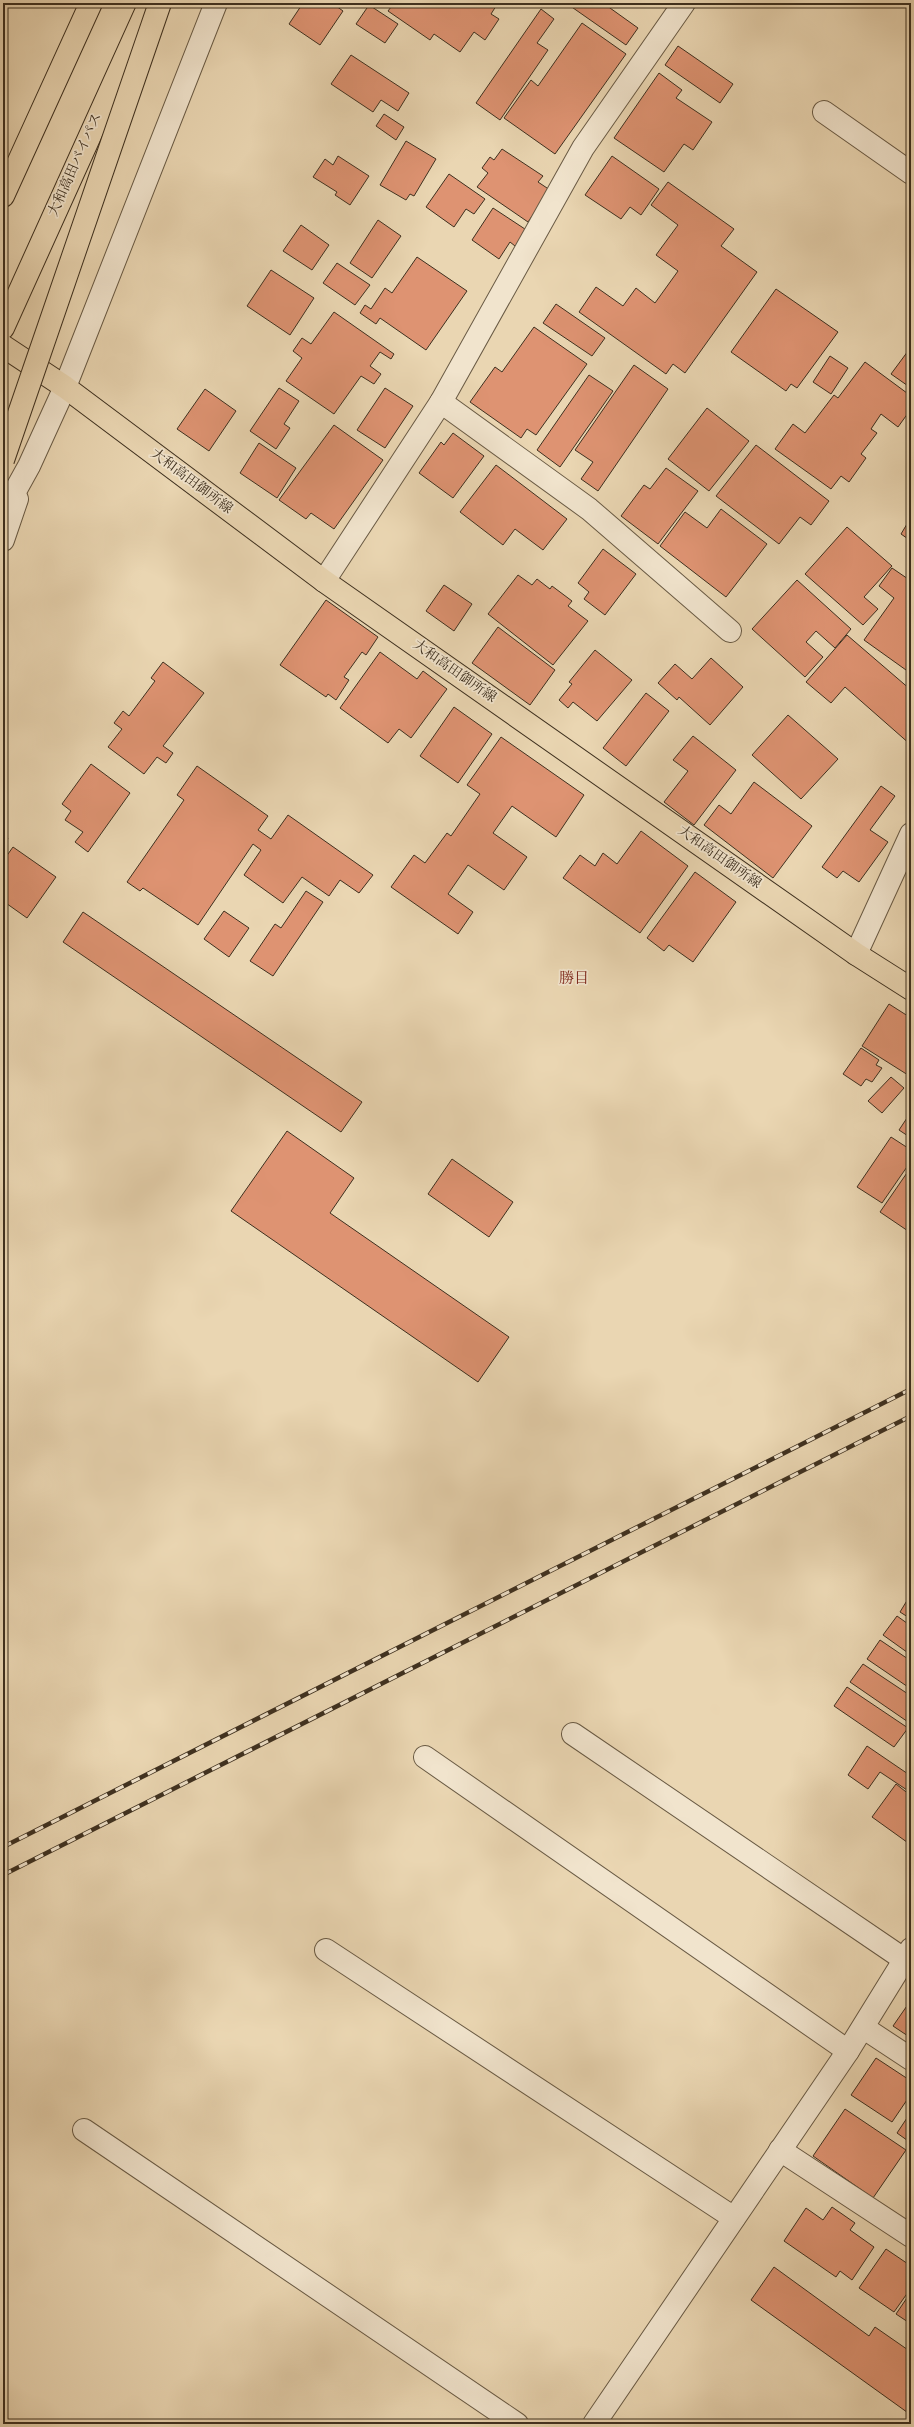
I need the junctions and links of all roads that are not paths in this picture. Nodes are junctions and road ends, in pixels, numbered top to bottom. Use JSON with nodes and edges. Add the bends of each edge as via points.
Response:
{"nodes":[{"id":1,"x":91,"y":3,"type":"edge"},
{"id":2,"x":150,"y":3,"type":"edge"},
{"id":3,"x":160,"y":3,"type":"edge"},
{"id":4,"x":216,"y":3,"type":"edge"},
{"id":5,"x":684,"y":3,"type":"edge"},
{"id":6,"x":824,"y":112,"type":"dead end"},
{"id":7,"x":911,"y":173,"type":"edge"},
{"id":8,"x":3,"y":196,"type":"edge"},
{"id":9,"x":3,"y":328,"type":"edge"},
{"id":10,"x":3,"y":346,"type":"edge"},
{"id":11,"x":65,"y":387,"type":"junction"},
{"id":12,"x":441,"y":402,"type":"junction"},
{"id":13,"x":3,"y":460,"type":"edge"},
{"id":14,"x":29,"y":466,"type":"junction"},
{"id":15,"x":3,"y":513,"type":"edge"},
{"id":16,"x":3,"y":540,"type":"edge"},
{"id":17,"x":324,"y":581,"type":"junction"},
{"id":18,"x":730,"y":631,"type":"dead end"},
{"id":19,"x":911,"y":834,"type":"edge"},
{"id":20,"x":856,"y":954,"type":"junction"},
{"id":21,"x":911,"y":989,"type":"edge"},
{"id":22,"x":573,"y":1734,"type":"dead end"},
{"id":23,"x":425,"y":1757,"type":"dead end"},
{"id":24,"x":326,"y":1950,"type":"dead end"},
{"id":25,"x":908,"y":1955,"type":"edge"},
{"id":26,"x":864,"y":2028,"type":"junction"},
{"id":27,"x":848,"y":2051,"type":"junction"},
{"id":28,"x":911,"y":2059,"type":"edge"},
{"id":29,"x":84,"y":2130,"type":"dead end"},
{"id":30,"x":780,"y":2150,"type":"junction"},
{"id":31,"x":734,"y":2218,"type":"junction"},
{"id":32,"x":911,"y":2236,"type":"edge"},
{"id":33,"x":601,"y":2422,"type":"edge"},
{"id":34,"x":518,"y":2424,"type":"edge"}],
"edges":[{"from":1,"to":8,"type":"main road"},
{"from":2,"to":9,"type":"main road","name":"大和高田バイパス"},
{"from":3,"to":13,"type":"main road","bridge":true},
{"from":4,"to":11,"type":"street"},
{"from":5,"to":12,"type":"street","via":[[583,148]]},
{"from":6,"to":7,"type":"street"},
{"from":10,"to":11,"type":"main road","name":"大和高田御所線"},
{"from":11,"to":14,"type":"street"},
{"from":11,"to":17,"type":"main road","name":"大和高田御所線"},
{"from":12,"to":17,"type":"street"},
{"from":12,"to":18,"type":"street","via":[[589,509]]},
{"from":14,"to":15,"type":"street"},
{"from":14,"to":16,"type":"street"},
{"from":17,"to":20,"type":"main road","name":"大和高田御所線"},
{"from":19,"to":20,"type":"street"},
{"from":20,"to":21,"type":"main road","name":"大和高田御所線"},
{"from":22,"to":25,"type":"street"},
{"from":23,"to":27,"type":"street"},
{"from":24,"to":31,"type":"street"},
{"from":25,"to":26,"type":"street"},
{"from":26,"to":27,"type":"street"},
{"from":26,"to":28,"type":"street"},
{"from":27,"to":30,"type":"street"},
{"from":29,"to":34,"type":"street"},
{"from":30,"to":31,"type":"street"},
{"from":30,"to":32,"type":"street"},
{"from":31,"to":33,"type":"street"}]}
